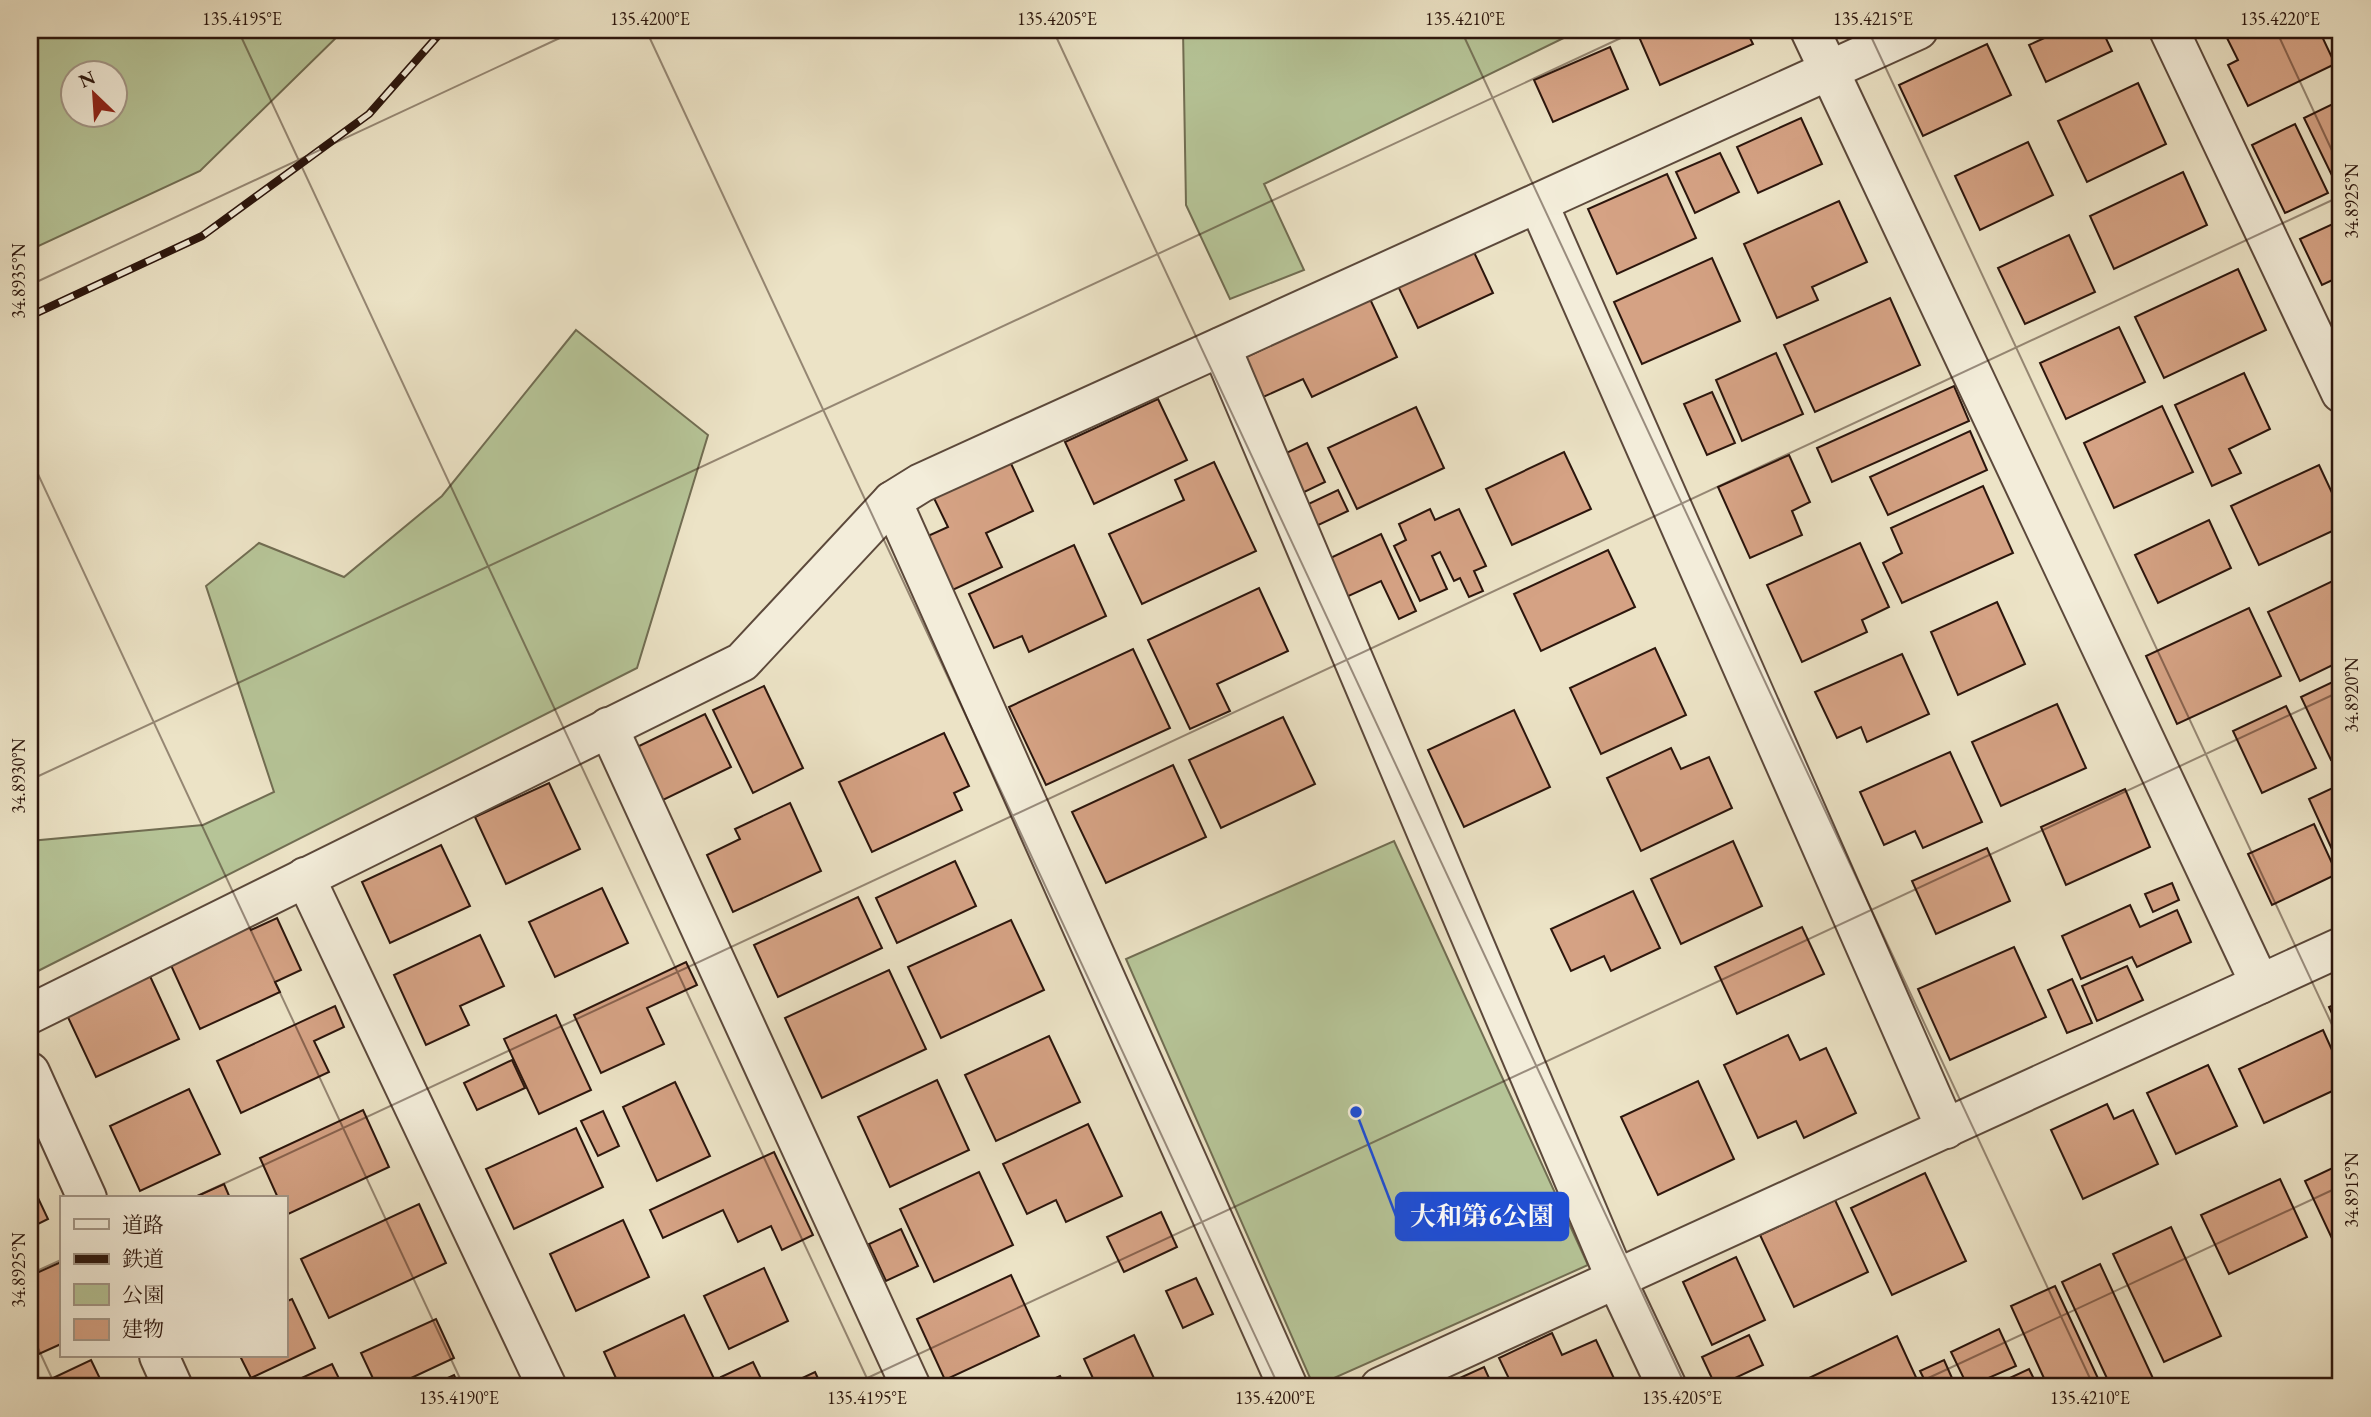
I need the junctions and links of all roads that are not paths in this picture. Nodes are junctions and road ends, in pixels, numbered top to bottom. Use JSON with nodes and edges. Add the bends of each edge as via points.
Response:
{"nodes":[{"id":1,"x":1810,"y":30,"type":"edge"},
{"id":2,"x":1918,"y":30,"type":"edge"},
{"id":3,"x":2169,"y":30,"type":"edge"},
{"id":4,"x":1829,"y":70,"type":"junction"},
{"id":5,"x":1538,"y":203,"type":"junction"},
{"id":6,"x":1221,"y":347,"type":"junction"},
{"id":7,"x":2341,"y":393,"type":"edge"},
{"id":8,"x":892,"y":501,"type":"junction"},
{"id":9,"x":608,"y":727,"type":"junction"},
{"id":10,"x":305,"y":877,"type":"junction"},
{"id":11,"x":2341,"y":947,"type":"edge"},
{"id":12,"x":2260,"y":984,"type":"junction"},
{"id":13,"x":30,"y":1014,"type":"edge"},
{"id":14,"x":30,"y":1072,"type":"edge"},
{"id":15,"x":1946,"y":1129,"type":"junction"},
{"id":16,"x":86,"y":1196,"type":"edge"},
{"id":17,"x":1616,"y":1279,"type":"junction"},
{"id":18,"x":160,"y":1358,"type":"edge"},
{"id":19,"x":173,"y":1387,"type":"edge"},
{"id":20,"x":547,"y":1387,"type":"edge"},
{"id":21,"x":911,"y":1387,"type":"edge"},
{"id":22,"x":1288,"y":1387,"type":"edge"},
{"id":23,"x":1380,"y":1387,"type":"edge"},
{"id":24,"x":1667,"y":1387,"type":"edge"}],
"edges":[{"from":1,"to":4,"type":"street"},
{"from":2,"to":4,"type":"street"},
{"from":3,"to":7,"type":"street"},
{"from":4,"to":5,"type":"street"},
{"from":4,"to":12,"type":"street"},
{"from":5,"to":6,"type":"street"},
{"from":5,"to":15,"type":"street"},
{"from":6,"to":8,"type":"street","via":[[921,483]]},
{"from":6,"to":17,"type":"street"},
{"from":8,"to":9,"type":"street","via":[[742,662]]},
{"from":8,"to":22,"type":"street"},
{"from":9,"to":10,"type":"street"},
{"from":9,"to":21,"type":"street"},
{"from":10,"to":13,"type":"street"},
{"from":10,"to":20,"type":"street"},
{"from":11,"to":12,"type":"street"},
{"from":12,"to":15,"type":"street"},
{"from":14,"to":16,"type":"street"},
{"from":15,"to":17,"type":"street"},
{"from":17,"to":23,"type":"street"},
{"from":17,"to":24,"type":"street"},
{"from":18,"to":19,"type":"street"}]}
